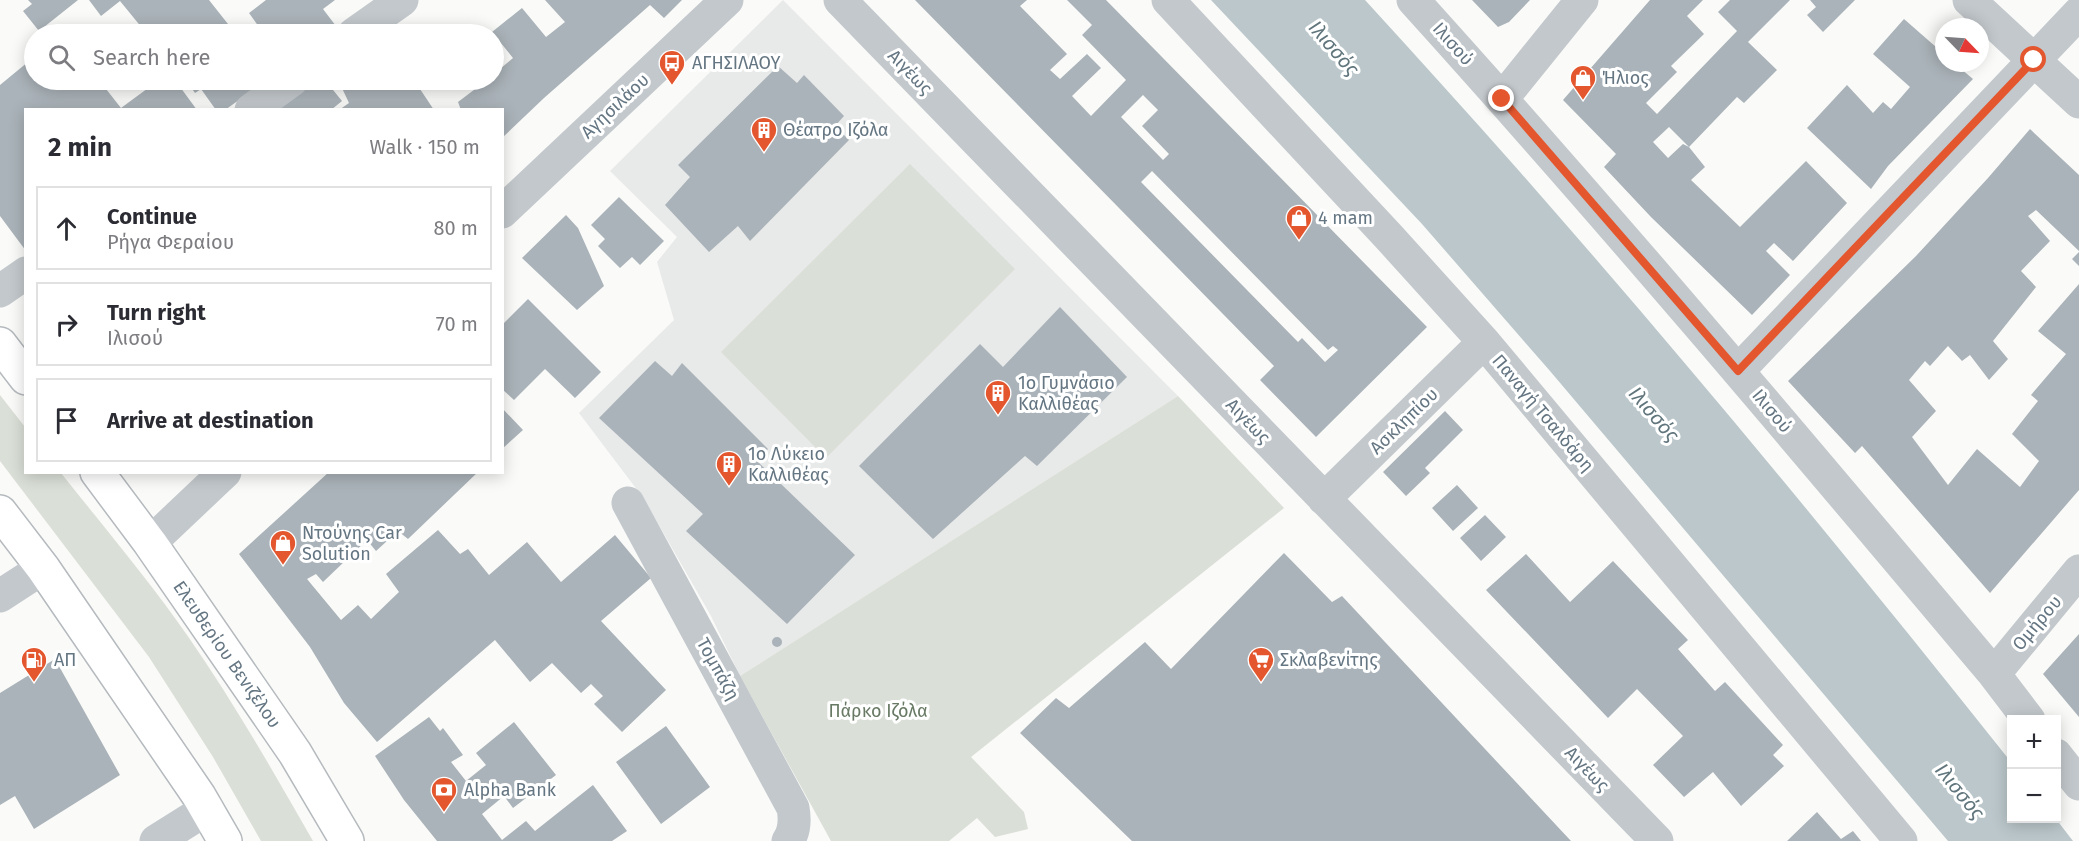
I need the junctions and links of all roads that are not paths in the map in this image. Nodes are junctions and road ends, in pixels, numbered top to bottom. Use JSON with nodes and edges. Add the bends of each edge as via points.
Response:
{"nodes":[{"id":1,"x":402,"y":0,"type":"edge"},
{"id":2,"x":727,"y":0,"type":"edge"},
{"id":3,"x":840,"y":0,"type":"edge"},
{"id":4,"x":1168,"y":0,"type":"edge"},
{"id":5,"x":1413,"y":0,"type":"edge"},
{"id":6,"x":1582,"y":0,"type":"edge"},
{"id":7,"x":1969,"y":0,"type":"edge"},
{"id":8,"x":2079,"y":13,"type":"edge"},
{"id":9,"x":368,"y":24,"type":"edge"},
{"id":10,"x":2034,"y":60,"type":"junction"},
{"id":11,"x":278,"y":90,"type":"edge"},
{"id":12,"x":1502,"y":99,"type":"junction"},
{"id":13,"x":2079,"y":102,"type":"edge"},
{"id":14,"x":253,"y":108,"type":"edge"},
{"id":15,"x":504,"y":210,"type":"edge"},
{"id":16,"x":24,"y":274,"type":"edge"},
{"id":17,"x":0,"y":291,"type":"edge"},
{"id":18,"x":1484,"y":342,"type":"junction"},
{"id":19,"x":0,"y":344,"type":"edge"},
{"id":20,"x":1738,"y":371,"type":"junction"},
{"id":21,"x":24,"y":375,"type":"edge"},
{"id":22,"x":98,"y":474,"type":"edge"},
{"id":23,"x":223,"y":474,"type":"edge"},
{"id":24,"x":1324,"y":499,"type":"junction"},
{"id":25,"x":628,"y":503,"type":"dead end"},
{"id":26,"x":0,"y":512,"type":"edge"},
{"id":27,"x":150,"y":543,"type":"junction"},
{"id":28,"x":43,"y":568,"type":"junction"},
{"id":29,"x":2079,"y":571,"type":"edge"},
{"id":30,"x":0,"y":596,"type":"edge"},
{"id":31,"x":1994,"y":674,"type":"junction"},
{"id":32,"x":2025,"y":715,"type":"edge"},
{"id":33,"x":2061,"y":761,"type":"edge"},
{"id":34,"x":2079,"y":784,"type":"edge"},
{"id":35,"x":207,"y":809,"type":"junction"},
{"id":36,"x":789,"y":839,"type":"edge"},
{"id":37,"x":156,"y":841,"type":"edge"},
{"id":38,"x":225,"y":841,"type":"edge"},
{"id":39,"x":346,"y":841,"type":"edge"},
{"id":40,"x":1657,"y":841,"type":"edge"},
{"id":41,"x":1901,"y":841,"type":"edge"}],
"edges":[{"from":1,"to":9,"type":"street"},
{"from":2,"to":15,"type":"street","name":"Αγησιλάου"},
{"from":3,"to":24,"type":"street","name":"Αιγέως"},
{"from":4,"to":18,"type":"street","name":"Παναγή Τσαλδάρη"},
{"from":5,"to":12,"type":"street","name":"Ιλισού"},
{"from":6,"to":12,"type":"street"},
{"from":7,"to":10,"type":"street"},
{"from":8,"to":10,"type":"street"},
{"from":10,"to":13,"type":"street"},
{"from":10,"to":20,"type":"street"},
{"from":11,"to":14,"type":"street"},
{"from":12,"to":20,"type":"street","name":"Ιλισού"},
{"from":16,"to":17,"type":"street"},
{"from":18,"to":24,"type":"street","name":"Ασκληπίου"},
{"from":18,"to":41,"type":"street","name":"Παναγή Τσαλδάρη"},
{"from":19,"to":21,"type":"main road"},
{"from":20,"to":31,"type":"street","name":"Ιλισού"},
{"from":22,"to":27,"type":"main road","name":"Ελευθερίου Βενιζέλου"},
{"from":23,"to":27,"type":"street"},
{"from":24,"to":40,"type":"street","name":"Αιγέως"},
{"from":25,"to":36,"type":"street","name":"Τομπάζη","via":[[793,808],[795,821]]},
{"from":26,"to":28,"type":"main road"},
{"from":27,"to":39,"type":"main road","name":"Ελευθερίου Βενιζέλου","via":[[296,753]]},
{"from":28,"to":30,"type":"street"},
{"from":28,"to":35,"type":"main road"},
{"from":29,"to":31,"type":"street","name":"Ομήρου"},
{"from":31,"to":32,"type":"street","name":"Ιλισού"},
{"from":33,"to":34,"type":"street"},
{"from":35,"to":37,"type":"street"},
{"from":35,"to":38,"type":"main road"}]}
